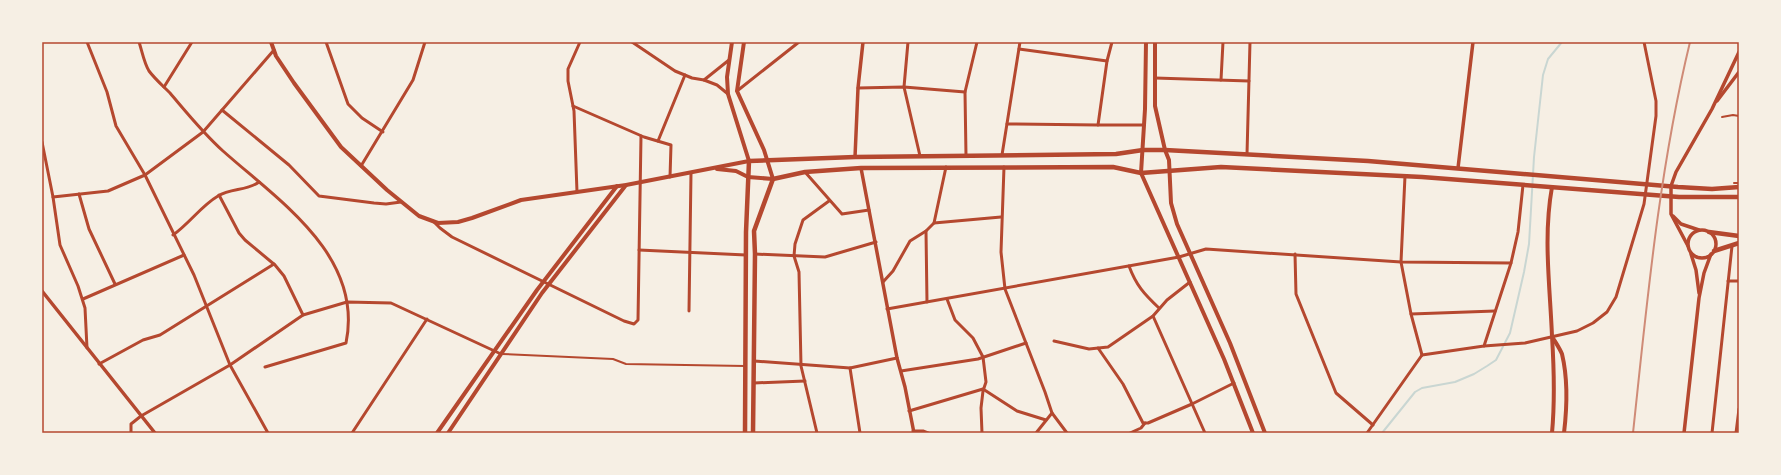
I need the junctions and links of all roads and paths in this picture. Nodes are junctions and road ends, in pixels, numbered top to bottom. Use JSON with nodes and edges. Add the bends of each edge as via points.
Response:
{"nodes":[{"id":1,"x":87,"y":42,"type":"edge"},
{"id":2,"x":139,"y":42,"type":"edge"},
{"id":3,"x":192,"y":42,"type":"edge"},
{"id":4,"x":271,"y":42,"type":"edge"},
{"id":5,"x":326,"y":42,"type":"edge"},
{"id":6,"x":425,"y":42,"type":"edge"},
{"id":7,"x":580,"y":42,"type":"edge"},
{"id":8,"x":632,"y":42,"type":"edge"},
{"id":9,"x":732,"y":42,"type":"edge"},
{"id":10,"x":744,"y":42,"type":"edge"},
{"id":11,"x":799,"y":42,"type":"edge"},
{"id":12,"x":863,"y":42,"type":"edge"},
{"id":13,"x":908,"y":42,"type":"edge"},
{"id":14,"x":977,"y":42,"type":"edge"},
{"id":15,"x":1020,"y":42,"type":"edge"},
{"id":16,"x":1112,"y":42,"type":"edge"},
{"id":17,"x":1146,"y":42,"type":"edge"},
{"id":18,"x":1155,"y":42,"type":"edge"},
{"id":19,"x":1223,"y":42,"type":"edge"},
{"id":20,"x":1250,"y":42,"type":"edge"},
{"id":21,"x":1473,"y":42,"type":"edge"},
{"id":22,"x":1644,"y":42,"type":"edge"},
{"id":23,"x":1019,"y":49,"type":"junction"},
{"id":24,"x":274,"y":50,"type":"junction"},
{"id":25,"x":1739,"y":52,"type":"edge"},
{"id":26,"x":729,"y":60,"type":"junction"},
{"id":27,"x":1107,"y":61,"type":"junction"},
{"id":28,"x":1739,"y":72,"type":"edge"},
{"id":29,"x":685,"y":75,"type":"junction"},
{"id":30,"x":1155,"y":78,"type":"junction"},
{"id":31,"x":704,"y":80,"type":"junction"},
{"id":32,"x":1221,"y":80,"type":"junction"},
{"id":33,"x":1249,"y":81,"type":"junction"},
{"id":34,"x":164,"y":87,"type":"junction"},
{"id":35,"x":904,"y":87,"type":"junction"},
{"id":36,"x":858,"y":88,"type":"junction"},
{"id":37,"x":737,"y":91,"type":"junction"},
{"id":38,"x":965,"y":92,"type":"junction"},
{"id":39,"x":728,"y":94,"type":"junction"},
{"id":40,"x":573,"y":106,"type":"junction"},
{"id":41,"x":1712,"y":109,"type":"junction"},
{"id":42,"x":222,"y":110,"type":"junction"},
{"id":43,"x":1739,"y":116,"type":"edge"},
{"id":44,"x":1722,"y":117,"type":"dead end"},
{"id":45,"x":1007,"y":124,"type":"junction"},
{"id":46,"x":1098,"y":125,"type":"junction"},
{"id":47,"x":1144,"y":125,"type":"junction"},
{"id":48,"x":203,"y":132,"type":"junction"},
{"id":49,"x":382,"y":132,"type":"junction"},
{"id":50,"x":641,"y":136,"type":"junction"},
{"id":51,"x":658,"y":141,"type":"junction"},
{"id":52,"x":42,"y":142,"type":"edge"},
{"id":53,"x":1143,"y":150,"type":"junction"},
{"id":54,"x":1165,"y":150,"type":"junction"},
{"id":55,"x":1247,"y":154,"type":"junction"},
{"id":56,"x":1002,"y":155,"type":"junction"},
{"id":57,"x":920,"y":156,"type":"junction"},
{"id":58,"x":966,"y":156,"type":"junction"},
{"id":59,"x":855,"y":157,"type":"junction"},
{"id":60,"x":768,"y":160,"type":"junction"},
{"id":61,"x":749,"y":161,"type":"junction"},
{"id":62,"x":362,"y":166,"type":"junction"},
{"id":63,"x":946,"y":166,"type":"junction"},
{"id":64,"x":1004,"y":167,"type":"junction"},
{"id":65,"x":861,"y":168,"type":"junction"},
{"id":66,"x":1458,"y":168,"type":"junction"},
{"id":67,"x":713,"y":169,"type":"junction"},
{"id":68,"x":1169,"y":171,"type":"junction"},
{"id":69,"x":805,"y":172,"type":"junction"},
{"id":70,"x":691,"y":173,"type":"junction"},
{"id":71,"x":1141,"y":173,"type":"junction"},
{"id":72,"x":145,"y":175,"type":"junction"},
{"id":73,"x":1405,"y":176,"type":"junction"},
{"id":74,"x":670,"y":177,"type":"junction"},
{"id":75,"x":748,"y":177,"type":"junction"},
{"id":76,"x":773,"y":179,"type":"junction"},
{"id":77,"x":259,"y":182,"type":"junction"},
{"id":78,"x":639,"y":182,"type":"junction"},
{"id":79,"x":1737,"y":183,"type":"edge"},
{"id":80,"x":627,"y":185,"type":"junction"},
{"id":81,"x":1523,"y":185,"type":"junction"},
{"id":82,"x":617,"y":186,"type":"junction"},
{"id":83,"x":1552,"y":187,"type":"junction"},
{"id":84,"x":1739,"y":187,"type":"edge"},
{"id":85,"x":1730,"y":188,"type":"junction"},
{"id":86,"x":577,"y":192,"type":"junction"},
{"id":87,"x":79,"y":194,"type":"junction"},
{"id":88,"x":219,"y":195,"type":"junction"},
{"id":89,"x":53,"y":197,"type":"junction"},
{"id":90,"x":1739,"y":197,"type":"edge"},
{"id":91,"x":829,"y":201,"type":"junction"},
{"id":92,"x":401,"y":202,"type":"junction"},
{"id":93,"x":868,"y":210,"type":"junction"},
{"id":94,"x":1671,"y":214,"type":"junction"},
{"id":95,"x":1001,"y":217,"type":"junction"},
{"id":96,"x":433,"y":221,"type":"junction"},
{"id":97,"x":934,"y":223,"type":"junction"},
{"id":98,"x":1700,"y":230,"type":"junction"},
{"id":99,"x":926,"y":231,"type":"junction"},
{"id":100,"x":1709,"y":232,"type":"junction"},
{"id":101,"x":174,"y":235,"type":"junction"},
{"id":102,"x":1739,"y":236,"type":"edge"},
{"id":103,"x":876,"y":242,"type":"junction"},
{"id":104,"x":1739,"y":244,"type":"edge"},
{"id":105,"x":1688,"y":246,"type":"junction"},
{"id":106,"x":1732,"y":246,"type":"junction"},
{"id":107,"x":639,"y":250,"type":"junction"},
{"id":108,"x":689,"y":252,"type":"junction"},
{"id":109,"x":1190,"y":253,"type":"junction"},
{"id":110,"x":1691,"y":253,"type":"junction"},
{"id":111,"x":1712,"y":253,"type":"junction"},
{"id":112,"x":755,"y":254,"type":"junction"},
{"id":113,"x":1296,"y":254,"type":"junction"},
{"id":114,"x":184,"y":255,"type":"junction"},
{"id":115,"x":746,"y":255,"type":"junction"},
{"id":116,"x":794,"y":256,"type":"junction"},
{"id":117,"x":1179,"y":257,"type":"junction"},
{"id":118,"x":1401,"y":262,"type":"junction"},
{"id":119,"x":1511,"y":263,"type":"junction"},
{"id":120,"x":274,"y":264,"type":"junction"},
{"id":121,"x":1129,"y":266,"type":"junction"},
{"id":122,"x":1728,"y":281,"type":"junction"},
{"id":123,"x":1739,"y":281,"type":"edge"},
{"id":124,"x":543,"y":282,"type":"junction"},
{"id":125,"x":883,"y":282,"type":"junction"},
{"id":126,"x":1190,"y":282,"type":"junction"},
{"id":127,"x":115,"y":284,"type":"junction"},
{"id":128,"x":548,"y":285,"type":"junction"},
{"id":129,"x":1005,"y":289,"type":"junction"},
{"id":130,"x":42,"y":291,"type":"edge"},
{"id":131,"x":1699,"y":298,"type":"junction"},
{"id":132,"x":83,"y":299,"type":"junction"},
{"id":133,"x":947,"y":299,"type":"junction"},
{"id":134,"x":347,"y":302,"type":"junction"},
{"id":135,"x":927,"y":302,"type":"junction"},
{"id":136,"x":206,"y":305,"type":"junction"},
{"id":137,"x":1159,"y":308,"type":"junction"},
{"id":138,"x":888,"y":309,"type":"junction"},
{"id":139,"x":689,"y":311,"type":"dead end"},
{"id":140,"x":1495,"y":311,"type":"junction"},
{"id":141,"x":1411,"y":314,"type":"junction"},
{"id":142,"x":303,"y":315,"type":"junction"},
{"id":143,"x":1153,"y":316,"type":"junction"},
{"id":144,"x":427,"y":319,"type":"junction"},
{"id":145,"x":1552,"y":337,"type":"junction"},
{"id":146,"x":1054,"y":341,"type":"dead end"},
{"id":147,"x":1026,"y":343,"type":"junction"},
{"id":148,"x":1484,"y":346,"type":"junction"},
{"id":149,"x":87,"y":348,"type":"junction"},
{"id":150,"x":1098,"y":348,"type":"junction"},
{"id":151,"x":495,"y":351,"type":"junction"},
{"id":152,"x":501,"y":354,"type":"junction"},
{"id":153,"x":1422,"y":355,"type":"junction"},
{"id":154,"x":983,"y":357,"type":"junction"},
{"id":155,"x":897,"y":358,"type":"junction"},
{"id":156,"x":754,"y":362,"type":"junction"},
{"id":157,"x":99,"y":364,"type":"junction"},
{"id":158,"x":230,"y":365,"type":"junction"},
{"id":159,"x":745,"y":366,"type":"junction"},
{"id":160,"x":801,"y":366,"type":"junction"},
{"id":161,"x":265,"y":367,"type":"dead end"},
{"id":162,"x":850,"y":368,"type":"junction"},
{"id":163,"x":901,"y":371,"type":"junction"},
{"id":164,"x":805,"y":382,"type":"junction"},
{"id":165,"x":754,"y":383,"type":"junction"},
{"id":166,"x":1234,"y":383,"type":"junction"},
{"id":167,"x":983,"y":389,"type":"junction"},
{"id":168,"x":1192,"y":404,"type":"junction"},
{"id":169,"x":1739,"y":409,"type":"edge"},
{"id":170,"x":909,"y":411,"type":"junction"},
{"id":171,"x":1052,"y":413,"type":"junction"},
{"id":172,"x":141,"y":416,"type":"junction"},
{"id":173,"x":1046,"y":420,"type":"junction"},
{"id":174,"x":1146,"y":423,"type":"junction"},
{"id":175,"x":1373,"y":425,"type":"junction"},
{"id":176,"x":913,"y":432,"type":"edge"},
{"id":177,"x":131,"y":433,"type":"edge"},
{"id":178,"x":155,"y":433,"type":"edge"},
{"id":179,"x":268,"y":433,"type":"edge"},
{"id":180,"x":352,"y":433,"type":"edge"},
{"id":181,"x":437,"y":433,"type":"edge"},
{"id":182,"x":448,"y":433,"type":"edge"},
{"id":183,"x":745,"y":433,"type":"edge"},
{"id":184,"x":753,"y":433,"type":"edge"},
{"id":185,"x":818,"y":433,"type":"edge"},
{"id":186,"x":860,"y":433,"type":"edge"},
{"id":187,"x":928,"y":433,"type":"edge"},
{"id":188,"x":982,"y":433,"type":"edge"},
{"id":189,"x":1036,"y":433,"type":"edge"},
{"id":190,"x":1067,"y":433,"type":"edge"},
{"id":191,"x":1130,"y":433,"type":"edge"},
{"id":192,"x":1205,"y":433,"type":"edge"},
{"id":193,"x":1253,"y":433,"type":"edge"},
{"id":194,"x":1265,"y":433,"type":"edge"},
{"id":195,"x":1368,"y":433,"type":"edge"},
{"id":196,"x":1552,"y":433,"type":"edge"},
{"id":197,"x":1564,"y":433,"type":"edge"},
{"id":198,"x":1684,"y":433,"type":"edge"},
{"id":199,"x":1712,"y":433,"type":"edge"},
{"id":200,"x":1736,"y":433,"type":"edge"}],
"edges":[{"from":1,"to":72,"type":"street","via":[[107,92],[116,126]]},
{"from":2,"to":34,"type":"street","via":[[148,70]]},
{"from":3,"to":34,"type":"street"},
{"from":4,"to":24,"type":"main road"},
{"from":5,"to":49,"type":"street","via":[[348,104]]},
{"from":6,"to":49,"type":"street","via":[[413,80]]},
{"from":7,"to":40,"type":"street","via":[[568,69]]},
{"from":8,"to":29,"type":"street","via":[[669,68]]},
{"from":9,"to":26,"type":"main road"},
{"from":10,"to":37,"type":"main road"},
{"from":11,"to":37,"type":"street"},
{"from":12,"to":36,"type":"street"},
{"from":13,"to":35,"type":"street"},
{"from":14,"to":38,"type":"street"},
{"from":15,"to":23,"type":"street"},
{"from":16,"to":27,"type":"street"},
{"from":17,"to":47,"type":"main road"},
{"from":18,"to":30,"type":"main road"},
{"from":19,"to":32,"type":"street"},
{"from":20,"to":33,"type":"street"},
{"from":21,"to":66,"type":"street"},
{"from":22,"to":145,"type":"street","via":[[1656,101],[1656,116],[1644,204],[1626,268],[1616,297],[1607,312],[1577,331]]},
{"from":23,"to":27,"type":"street"},
{"from":23,"to":45,"type":"street"},
{"from":24,"to":42,"type":"street"},
{"from":24,"to":62,"type":"main road","via":[[294,83],[341,147]]},
{"from":25,"to":41,"type":"street"},
{"from":26,"to":31,"type":"street"},
{"from":26,"to":39,"type":"main road"},
{"from":27,"to":46,"type":"street"},
{"from":28,"to":41,"type":"street"},
{"from":29,"to":31,"type":"street"},
{"from":29,"to":51,"type":"street"},
{"from":30,"to":32,"type":"street"},
{"from":30,"to":54,"type":"main road","via":[[1155,106]]},
{"from":31,"to":39,"type":"street","via":[[717,85]]},
{"from":32,"to":33,"type":"street"},
{"from":33,"to":55,"type":"street"},
{"from":34,"to":48,"type":"street"},
{"from":35,"to":36,"type":"street"},
{"from":35,"to":38,"type":"street"},
{"from":35,"to":57,"type":"street"},
{"from":36,"to":59,"type":"street"},
{"from":37,"to":60,"type":"main road"},
{"from":38,"to":58,"type":"street"},
{"from":39,"to":61,"type":"main road"},
{"from":40,"to":50,"type":"street"},
{"from":40,"to":86,"type":"street"},
{"from":41,"to":94,"type":"street","via":[[1674,179],[1670,194]]},
{"from":42,"to":48,"type":"street"},
{"from":42,"to":92,"type":"street","via":[[289,165],[319,196],[386,204]]},
{"from":43,"to":44,"type":"street"},
{"from":45,"to":46,"type":"street"},
{"from":45,"to":56,"type":"street"},
{"from":46,"to":47,"type":"street"},
{"from":47,"to":53,"type":"main road"},
{"from":48,"to":72,"type":"street"},
{"from":48,"to":77,"type":"street"},
{"from":49,"to":62,"type":"street"},
{"from":50,"to":51,"type":"street"},
{"from":50,"to":78,"type":"street"},
{"from":51,"to":74,"type":"street","via":[[672,145]]},
{"from":52,"to":89,"type":"street"},
{"from":53,"to":54,"type":"main road"},
{"from":53,"to":56,"type":"main road","via":[[1116,154]]},
{"from":53,"to":71,"type":"main road"},
{"from":54,"to":55,"type":"main road"},
{"from":54,"to":68,"type":"main road","via":[[1169,160]]},
{"from":55,"to":66,"type":"main road"},
{"from":56,"to":58,"type":"main road"},
{"from":57,"to":58,"type":"main road"},
{"from":57,"to":59,"type":"main road"},
{"from":59,"to":60,"type":"main road"},
{"from":60,"to":61,"type":"main road"},
{"from":60,"to":76,"type":"main road"},
{"from":61,"to":67,"type":"main road"},
{"from":61,"to":75,"type":"main road"},
{"from":62,"to":92,"type":"main road"},
{"from":63,"to":64,"type":"main road"},
{"from":63,"to":65,"type":"main road"},
{"from":63,"to":97,"type":"street"},
{"from":64,"to":71,"type":"main road","via":[[1113,167]]},
{"from":64,"to":95,"type":"street"},
{"from":65,"to":69,"type":"main road"},
{"from":65,"to":93,"type":"street"},
{"from":66,"to":85,"type":"main road","via":[[1678,187]]},
{"from":67,"to":70,"type":"main road"},
{"from":67,"to":75,"type":"main road","via":[[736,171]]},
{"from":68,"to":71,"type":"main road"},
{"from":68,"to":73,"type":"main road","via":[[1221,166]]},
{"from":68,"to":109,"type":"main road","via":[[1171,202],[1177,224]]},
{"from":69,"to":76,"type":"main road"},
{"from":69,"to":91,"type":"street"},
{"from":70,"to":74,"type":"main road"},
{"from":70,"to":108,"type":"street"},
{"from":71,"to":117,"type":"main road"},
{"from":72,"to":87,"type":"street","via":[[108,191]]},
{"from":72,"to":101,"type":"street"},
{"from":73,"to":81,"type":"main road"},
{"from":73,"to":118,"type":"street"},
{"from":74,"to":78,"type":"main road"},
{"from":75,"to":76,"type":"main road"},
{"from":75,"to":115,"type":"main road"},
{"from":76,"to":112,"type":"main road","via":[[754,231]]},
{"from":77,"to":88,"type":"street","via":[[245,189]]},
{"from":77,"to":134,"type":"street","via":[[284,202],[322,245],[343,283]]},
{"from":78,"to":80,"type":"main road"},
{"from":78,"to":107,"type":"street"},
{"from":79,"to":85,"type":"main road"},
{"from":80,"to":82,"type":"main road"},
{"from":80,"to":128,"type":"main road"},
{"from":81,"to":83,"type":"main road"},
{"from":81,"to":119,"type":"street","via":[[1518,232]]},
{"from":82,"to":86,"type":"main road"},
{"from":82,"to":124,"type":"main road"},
{"from":83,"to":90,"type":"main road","via":[[1679,197]]},
{"from":83,"to":145,"type":"main road","via":[[1548,212],[1547,258]]},
{"from":84,"to":85,"type":"main road"},
{"from":86,"to":96,"type":"main road","via":[[521,200],[458,222]]},
{"from":87,"to":89,"type":"street"},
{"from":87,"to":127,"type":"street","via":[[89,229]]},
{"from":88,"to":101,"type":"street","via":[[205,204]]},
{"from":88,"to":120,"type":"street","via":[[239,233]]},
{"from":89,"to":132,"type":"street","via":[[60,245]]},
{"from":91,"to":93,"type":"street","via":[[842,214]]},
{"from":91,"to":116,"type":"street","via":[[802,220]]},
{"from":92,"to":96,"type":"main road","via":[[419,216]]},
{"from":93,"to":103,"type":"street"},
{"from":94,"to":98,"type":"street","via":[[1681,224]]},
{"from":94,"to":105,"type":"street"},
{"from":95,"to":97,"type":"street"},
{"from":95,"to":129,"type":"street"},
{"from":96,"to":124,"type":"street","via":[[452,237]]},
{"from":97,"to":99,"type":"street"},
{"from":98,"to":100,"type":"street"},
{"from":98,"to":105,"type":"street","via":[[1690,236]]},
{"from":99,"to":125,"type":"street","via":[[910,241],[893,271]]},
{"from":99,"to":135,"type":"street"},
{"from":100,"to":102,"type":"main road"},
{"from":100,"to":111,"type":"street","via":[[1716,242]]},
{"from":101,"to":114,"type":"street"},
{"from":103,"to":116,"type":"street","via":[[825,256]]},
{"from":103,"to":125,"type":"street"},
{"from":104,"to":106,"type":"main road"},
{"from":105,"to":110,"type":"street"},
{"from":106,"to":111,"type":"main road"},
{"from":106,"to":122,"type":"street"},
{"from":107,"to":108,"type":"street"},
{"from":107,"to":128,"type":"street","via":[[638,320],[634,324]]},
{"from":108,"to":115,"type":"street"},
{"from":108,"to":139,"type":"street"},
{"from":109,"to":113,"type":"street","via":[[1206,248]]},
{"from":109,"to":117,"type":"street"},
{"from":109,"to":194,"type":"main road","via":[[1230,343]]},
{"from":110,"to":111,"type":"street","via":[[1701,258]]},
{"from":110,"to":131,"type":"street"},
{"from":111,"to":131,"type":"street","via":[[1704,273]]},
{"from":112,"to":116,"type":"street"},
{"from":112,"to":156,"type":"main road"},
{"from":113,"to":118,"type":"street"},
{"from":113,"to":175,"type":"street","via":[[1296,294],[1336,393]]},
{"from":114,"to":127,"type":"street"},
{"from":114,"to":136,"type":"street"},
{"from":115,"to":159,"type":"main road"},
{"from":116,"to":160,"type":"street","via":[[799,272]]},
{"from":117,"to":121,"type":"street"},
{"from":117,"to":126,"type":"main road"},
{"from":118,"to":119,"type":"street"},
{"from":118,"to":141,"type":"street"},
{"from":119,"to":140,"type":"street"},
{"from":120,"to":136,"type":"street"},
{"from":120,"to":142,"type":"street","via":[[284,276]]},
{"from":121,"to":129,"type":"street"},
{"from":121,"to":137,"type":"street","via":[[1140,290]]},
{"from":122,"to":123,"type":"street"},
{"from":122,"to":199,"type":"street"},
{"from":124,"to":128,"type":"street"},
{"from":124,"to":151,"type":"main road"},
{"from":125,"to":138,"type":"street"},
{"from":126,"to":137,"type":"street"},
{"from":126,"to":166,"type":"main road"},
{"from":127,"to":132,"type":"street"},
{"from":128,"to":152,"type":"main road"},
{"from":129,"to":133,"type":"street"},
{"from":129,"to":147,"type":"street"},
{"from":130,"to":149,"type":"street"},
{"from":131,"to":198,"type":"street"},
{"from":132,"to":149,"type":"street"},
{"from":133,"to":135,"type":"street"},
{"from":133,"to":154,"type":"street","via":[[955,320],[973,338]]},
{"from":134,"to":142,"type":"street"},
{"from":134,"to":144,"type":"street","via":[[391,303]]},
{"from":134,"to":161,"type":"street","via":[[349,328],[346,343]]},
{"from":135,"to":138,"type":"street"},
{"from":136,"to":157,"type":"street","via":[[160,335],[143,340]]},
{"from":136,"to":158,"type":"street"},
{"from":137,"to":143,"type":"street"},
{"from":138,"to":155,"type":"street"},
{"from":140,"to":141,"type":"street"},
{"from":140,"to":148,"type":"street"},
{"from":141,"to":153,"type":"street"},
{"from":142,"to":158,"type":"street"},
{"from":143,"to":150,"type":"street","via":[[1117,342],[1108,347]]},
{"from":143,"to":168,"type":"street"},
{"from":144,"to":151,"type":"street"},
{"from":144,"to":180,"type":"street"},
{"from":145,"to":148,"type":"street","via":[[1515,344]]},
{"from":145,"to":196,"type":"main road"},
{"from":145,"to":197,"type":"main road","via":[[1561,353],[1565,372]]},
{"from":146,"to":150,"type":"street","via":[[1089,349]]},
{"from":147,"to":154,"type":"street"},
{"from":147,"to":171,"type":"street"},
{"from":148,"to":153,"type":"street"},
{"from":149,"to":157,"type":"street"},
{"from":150,"to":174,"type":"street","via":[[1123,384],[1143,423]]},
{"from":151,"to":152,"type":"street"},
{"from":151,"to":181,"type":"main road"},
{"from":152,"to":159,"type":"street","via":[[613,359],[626,364]]},
{"from":152,"to":182,"type":"main road"},
{"from":153,"to":175,"type":"street"},
{"from":154,"to":163,"type":"street"},
{"from":154,"to":167,"type":"street","via":[[986,382]]},
{"from":155,"to":162,"type":"street"},
{"from":155,"to":163,"type":"street"},
{"from":156,"to":160,"type":"street"},
{"from":156,"to":165,"type":"main road"},
{"from":157,"to":172,"type":"street"},
{"from":158,"to":172,"type":"street"},
{"from":158,"to":179,"type":"street"},
{"from":159,"to":183,"type":"main road"},
{"from":160,"to":162,"type":"street"},
{"from":160,"to":164,"type":"street"},
{"from":162,"to":186,"type":"street"},
{"from":163,"to":170,"type":"street"},
{"from":164,"to":165,"type":"street"},
{"from":164,"to":185,"type":"street"},
{"from":165,"to":184,"type":"main road"},
{"from":166,"to":168,"type":"street"},
{"from":166,"to":193,"type":"main road"},
{"from":167,"to":170,"type":"street"},
{"from":167,"to":173,"type":"street","via":[[1017,411]]},
{"from":167,"to":188,"type":"street"},
{"from":168,"to":174,"type":"street"},
{"from":168,"to":192,"type":"street"},
{"from":169,"to":200,"type":"street"},
{"from":170,"to":176,"type":"street"},
{"from":171,"to":173,"type":"street"},
{"from":171,"to":190,"type":"street"},
{"from":172,"to":177,"type":"street","via":[[131,424]]},
{"from":172,"to":178,"type":"street"},
{"from":173,"to":189,"type":"street"},
{"from":174,"to":191,"type":"street"},
{"from":175,"to":195,"type":"street"},
{"from":176,"to":187,"type":"street"}]}
